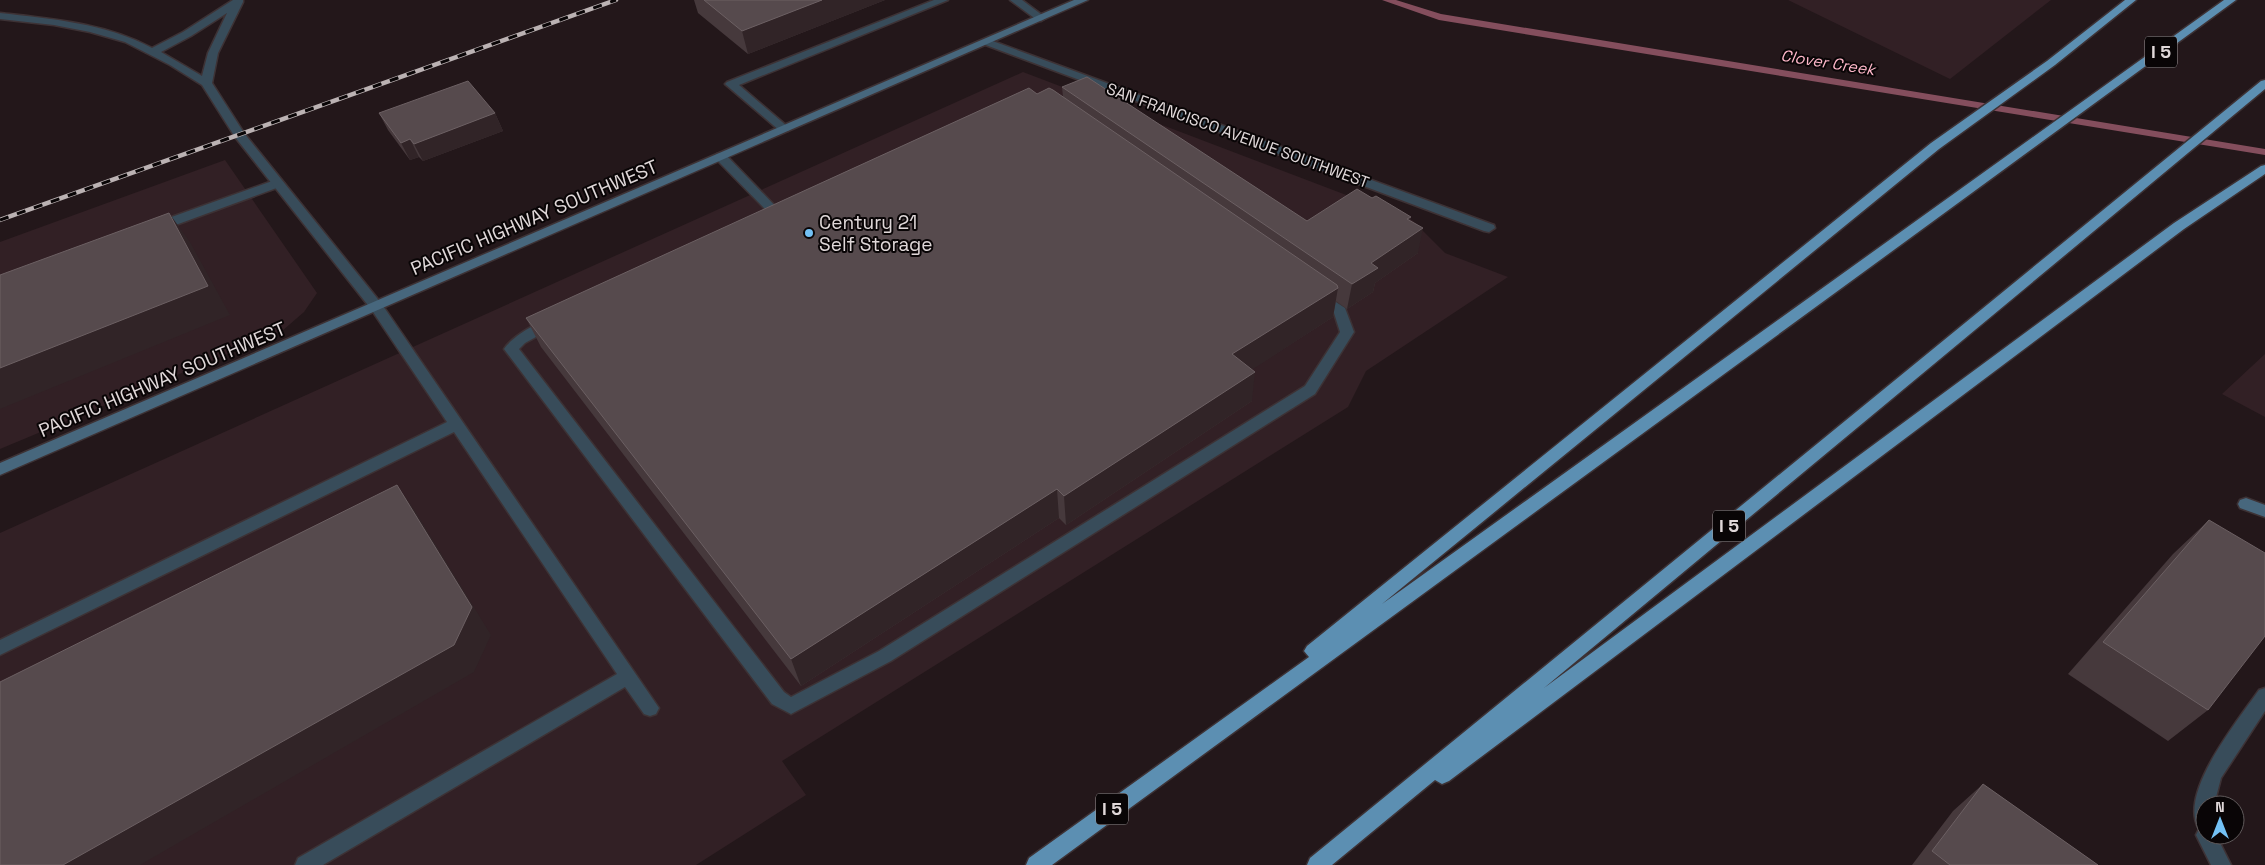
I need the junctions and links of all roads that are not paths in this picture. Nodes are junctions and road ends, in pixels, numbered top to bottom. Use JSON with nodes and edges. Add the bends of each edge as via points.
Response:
{"nodes":[{"id":1,"x":943,"y":0,"type":"edge"},
{"id":2,"x":1015,"y":0,"type":"edge"},
{"id":3,"x":1083,"y":0,"type":"edge"},
{"id":4,"x":2131,"y":0,"type":"edge"},
{"id":5,"x":2231,"y":0,"type":"edge"},
{"id":6,"x":238,"y":1,"type":"edge"},
{"id":7,"x":0,"y":16,"type":"edge"},
{"id":8,"x":1042,"y":18,"type":"junction"},
{"id":9,"x":987,"y":42,"type":"junction"},
{"id":10,"x":152,"y":52,"type":"junction"},
{"id":11,"x":206,"y":83,"type":"junction"},
{"id":12,"x":2265,"y":83,"type":"edge"},
{"id":13,"x":784,"y":129,"type":"junction"},
{"id":14,"x":721,"y":157,"type":"junction"},
{"id":15,"x":2265,"y":168,"type":"edge"},
{"id":16,"x":278,"y":183,"type":"junction"},
{"id":17,"x":791,"y":204,"type":"edge"},
{"id":18,"x":773,"y":210,"type":"junction"},
{"id":19,"x":1489,"y":228,"type":"dead end"},
{"id":20,"x":750,"y":231,"type":"edge"},
{"id":21,"x":144,"y":232,"type":"edge"},
{"id":22,"x":1304,"y":286,"type":"edge"},
{"id":23,"x":376,"y":306,"type":"junction"},
{"id":24,"x":565,"y":317,"type":"edge"},
{"id":25,"x":457,"y":424,"type":"junction"},
{"id":26,"x":0,"y":469,"type":"edge"},
{"id":27,"x":2246,"y":504,"type":"dead end"},
{"id":28,"x":2265,"y":511,"type":"edge"},
{"id":29,"x":0,"y":648,"type":"edge"},
{"id":30,"x":628,"y":676,"type":"junction"},
{"id":31,"x":2265,"y":696,"type":"edge"},
{"id":32,"x":650,"y":708,"type":"dead end"},
{"id":33,"x":1188,"y":753,"type":"junction"},
{"id":34,"x":2206,"y":795,"type":"edge"},
{"id":35,"x":2211,"y":845,"type":"edge"},
{"id":36,"x":305,"y":865,"type":"edge"},
{"id":37,"x":1036,"y":865,"type":"edge"},
{"id":38,"x":1319,"y":865,"type":"edge"},
{"id":39,"x":2221,"y":865,"type":"edge"}],
"edges":[{"from":1,"to":13,"type":"street","via":[[731,84]]},
{"from":2,"to":8,"type":"street"},
{"from":3,"to":8,"type":"street","name":"PACIFIC HIGHWAY SOUTHWEST"},
{"from":4,"to":33,"type":"highway","via":[[2016,89],[1935,146]]},
{"from":5,"to":33,"type":"highway","number":"I 5"},
{"from":6,"to":10,"type":"street"},
{"from":6,"to":11,"type":"street","via":[[213,53]]},
{"from":7,"to":10,"type":"street","via":[[92,29],[129,40]]},
{"from":8,"to":9,"type":"street","name":"PACIFIC HIGHWAY SOUTHWEST"},
{"from":9,"to":13,"type":"street","name":"PACIFIC HIGHWAY SOUTHWEST"},
{"from":9,"to":19,"type":"street","name":"SAN FRANCISCO AVENUE SOUTHWEST"},
{"from":10,"to":11,"type":"street"},
{"from":11,"to":16,"type":"street","via":[[239,135]]},
{"from":12,"to":38,"type":"highway","number":"I 5"},
{"from":13,"to":14,"type":"street","name":"PACIFIC HIGHWAY SOUTHWEST"},
{"from":14,"to":18,"type":"street"},
{"from":14,"to":23,"type":"street","name":"PACIFIC HIGHWAY SOUTHWEST"},
{"from":15,"to":38,"type":"highway","via":[[2171,232]]},
{"from":16,"to":21,"type":"street"},
{"from":16,"to":23,"type":"street"},
{"from":17,"to":18,"type":"street"},
{"from":18,"to":20,"type":"street"},
{"from":22,"to":24,"type":"street","via":[[1340,311],[1347,332],[1310,390],[885,656],[791,706],[778,698],[511,349],[538,329]]},
{"from":23,"to":25,"type":"street"},
{"from":23,"to":26,"type":"street","name":"PACIFIC HIGHWAY SOUTHWEST"},
{"from":25,"to":29,"type":"street"},
{"from":25,"to":30,"type":"street"},
{"from":27,"to":28,"type":"street"},
{"from":30,"to":32,"type":"street"},
{"from":30,"to":36,"type":"street"},
{"from":31,"to":34,"type":"street","via":[[2213,774]]},
{"from":33,"to":37,"type":"highway","number":"I 5"},
{"from":35,"to":39,"type":"street"}]}
